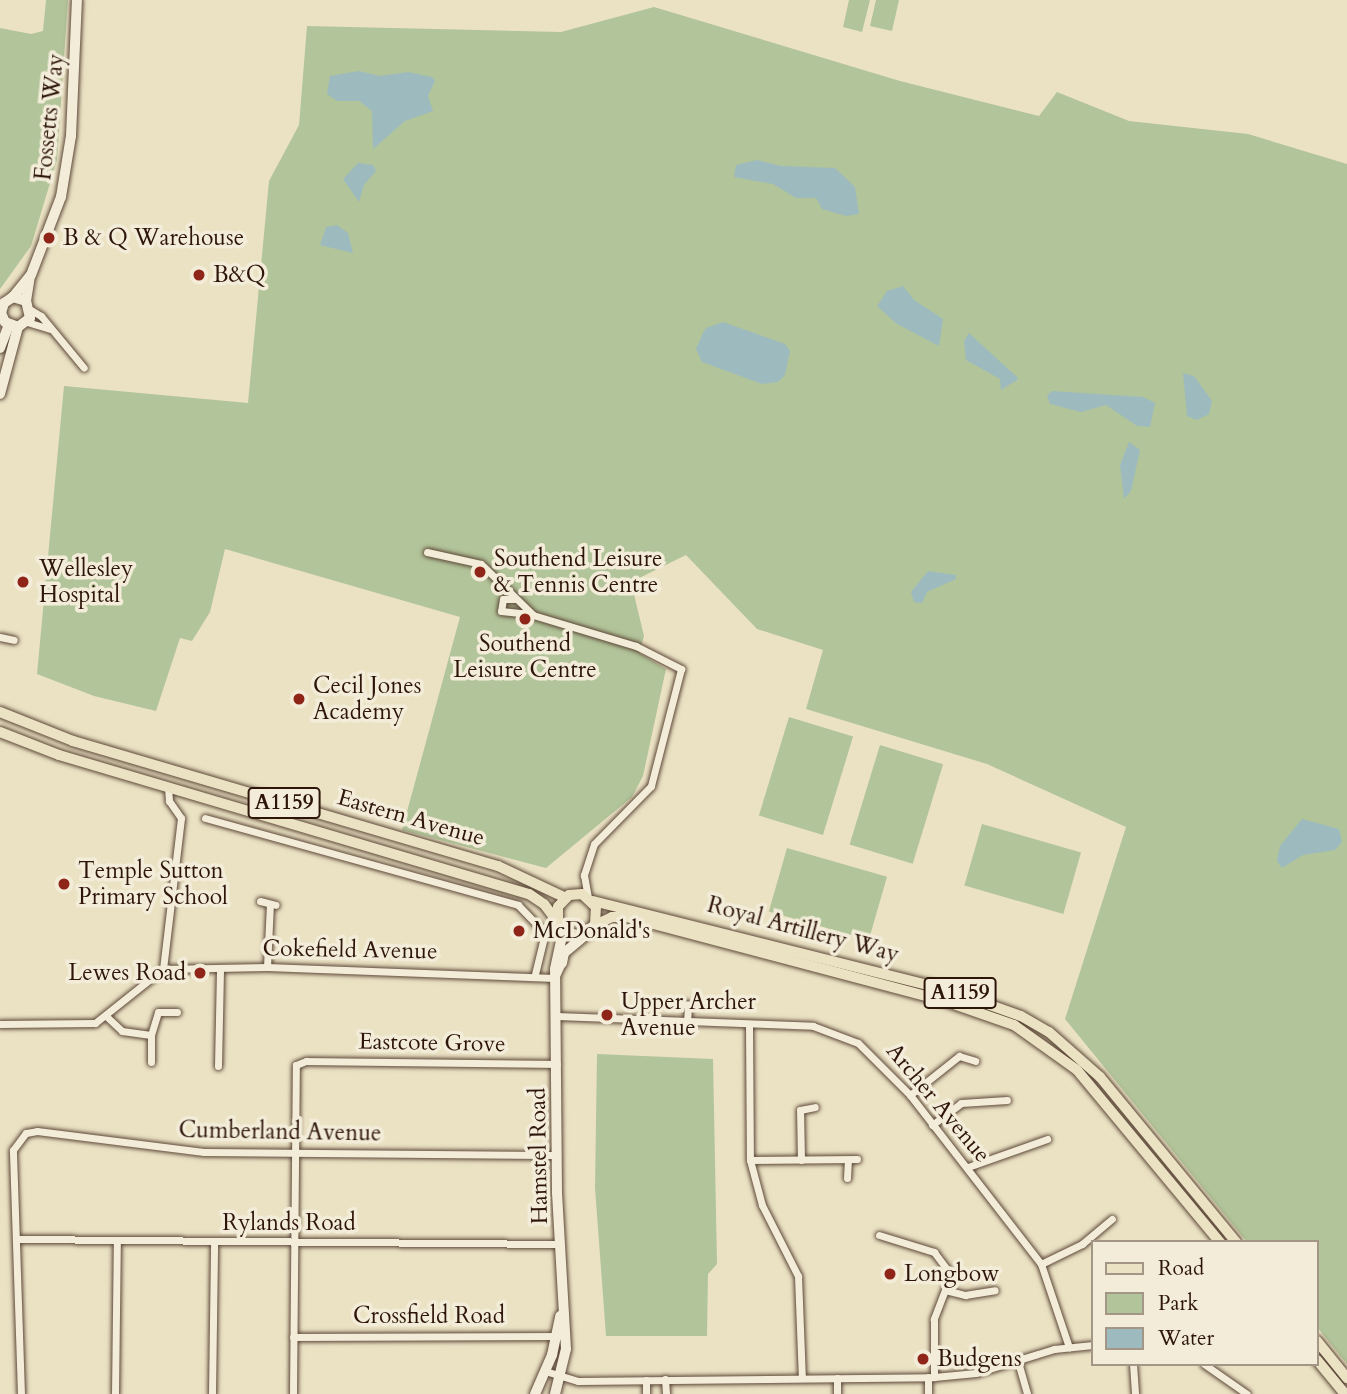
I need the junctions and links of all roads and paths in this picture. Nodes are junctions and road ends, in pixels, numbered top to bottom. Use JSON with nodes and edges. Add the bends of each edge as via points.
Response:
{"nodes":[{"id":1,"x":77,"y":0,"type":"edge"},
{"id":2,"x":30,"y":275,"type":"junction"},
{"id":3,"x":13,"y":298,"type":"junction"},
{"id":4,"x":29,"y":306,"type":"junction"},
{"id":5,"x":18,"y":325,"type":"junction"},
{"id":6,"x":51,"y":329,"type":"junction"},
{"id":7,"x":0,"y":348,"type":"edge"},
{"id":8,"x":84,"y":369,"type":"dead end"},
{"id":9,"x":1,"y":377,"type":"edge"},
{"id":10,"x":0,"y":394,"type":"edge"},
{"id":11,"x":427,"y":552,"type":"dead end"},
{"id":12,"x":514,"y":599,"type":"junction"},
{"id":13,"x":533,"y":615,"type":"junction"},
{"id":14,"x":0,"y":637,"type":"edge"},
{"id":15,"x":14,"y":640,"type":"dead end"},
{"id":16,"x":0,"y":712,"type":"edge"},
{"id":17,"x":0,"y":732,"type":"edge"},
{"id":18,"x":168,"y":787,"type":"junction"},
{"id":19,"x":205,"y":818,"type":"dead end"},
{"id":20,"x":584,"y":875,"type":"junction"},
{"id":21,"x":567,"y":897,"type":"junction"},
{"id":22,"x":591,"y":899,"type":"junction"},
{"id":23,"x":260,"y":901,"type":"dead end"},
{"id":24,"x":559,"y":923,"type":"junction"},
{"id":25,"x":592,"y":928,"type":"junction"},
{"id":26,"x":559,"y":962,"type":"junction"},
{"id":27,"x":267,"y":967,"type":"junction"},
{"id":28,"x":220,"y":968,"type":"junction"},
{"id":29,"x":163,"y":969,"type":"junction"},
{"id":30,"x":535,"y":974,"type":"junction"},
{"id":31,"x":555,"y":978,"type":"junction"},
{"id":32,"x":688,"y":1005,"type":"dead end"},
{"id":33,"x":177,"y":1012,"type":"dead end"},
{"id":34,"x":106,"y":1016,"type":"junction"},
{"id":35,"x":557,"y":1016,"type":"junction"},
{"id":36,"x":0,"y":1024,"type":"edge"},
{"id":37,"x":687,"y":1024,"type":"junction"},
{"id":38,"x":749,"y":1026,"type":"junction"},
{"id":39,"x":151,"y":1035,"type":"junction"},
{"id":40,"x":975,"y":1061,"type":"dead end"},
{"id":41,"x":151,"y":1062,"type":"dead end"},
{"id":42,"x":557,"y":1064,"type":"junction"},
{"id":43,"x":218,"y":1066,"type":"dead end"},
{"id":44,"x":910,"y":1095,"type":"junction"},
{"id":45,"x":1007,"y":1100,"type":"dead end"},
{"id":46,"x":815,"y":1107,"type":"dead end"},
{"id":47,"x":932,"y":1125,"type":"junction"},
{"id":48,"x":1047,"y":1139,"type":"dead end"},
{"id":49,"x":292,"y":1152,"type":"junction"},
{"id":50,"x":556,"y":1155,"type":"junction"},
{"id":51,"x":857,"y":1158,"type":"dead end"},
{"id":52,"x":750,"y":1160,"type":"junction"},
{"id":53,"x":801,"y":1160,"type":"junction"},
{"id":54,"x":848,"y":1160,"type":"junction"},
{"id":55,"x":968,"y":1167,"type":"junction"},
{"id":56,"x":847,"y":1178,"type":"dead end"},
{"id":57,"x":1112,"y":1219,"type":"dead end"},
{"id":58,"x":879,"y":1235,"type":"dead end"},
{"id":59,"x":19,"y":1239,"type":"junction"},
{"id":60,"x":1218,"y":1240,"type":"edge"},
{"id":61,"x":1234,"y":1240,"type":"edge"},
{"id":62,"x":117,"y":1241,"type":"junction"},
{"id":63,"x":214,"y":1242,"type":"junction"},
{"id":64,"x":294,"y":1243,"type":"junction"},
{"id":65,"x":560,"y":1244,"type":"junction"},
{"id":66,"x":1041,"y":1264,"type":"junction"},
{"id":67,"x":945,"y":1290,"type":"junction"},
{"id":68,"x":995,"y":1290,"type":"dead end"},
{"id":69,"x":561,"y":1336,"type":"junction"},
{"id":70,"x":293,"y":1337,"type":"junction"},
{"id":71,"x":1319,"y":1344,"type":"edge"},
{"id":72,"x":1092,"y":1345,"type":"edge"},
{"id":73,"x":1069,"y":1347,"type":"junction"},
{"id":74,"x":1018,"y":1362,"type":"junction"},
{"id":75,"x":1319,"y":1362,"type":"edge"},
{"id":76,"x":1133,"y":1366,"type":"edge"},
{"id":77,"x":1207,"y":1366,"type":"edge"},
{"id":78,"x":545,"y":1371,"type":"junction"},
{"id":79,"x":931,"y":1377,"type":"junction"},
{"id":80,"x":562,"y":1378,"type":"junction"},
{"id":81,"x":802,"y":1378,"type":"junction"},
{"id":82,"x":837,"y":1378,"type":"junction"},
{"id":83,"x":1347,"y":1378,"type":"edge"},
{"id":84,"x":665,"y":1379,"type":"junction"},
{"id":85,"x":646,"y":1380,"type":"junction"},
{"id":86,"x":21,"y":1394,"type":"edge"},
{"id":87,"x":116,"y":1394,"type":"edge"},
{"id":88,"x":212,"y":1394,"type":"edge"},
{"id":89,"x":293,"y":1394,"type":"edge"},
{"id":90,"x":535,"y":1394,"type":"edge"},
{"id":91,"x":555,"y":1394,"type":"edge"},
{"id":92,"x":646,"y":1394,"type":"edge"},
{"id":93,"x":666,"y":1394,"type":"edge"},
{"id":94,"x":837,"y":1394,"type":"edge"},
{"id":95,"x":928,"y":1394,"type":"edge"},
{"id":96,"x":1027,"y":1394,"type":"edge"},
{"id":97,"x":1135,"y":1394,"type":"edge"},
{"id":98,"x":1247,"y":1394,"type":"edge"},
{"id":99,"x":1345,"y":1394,"type":"edge"}],
"edges":[{"from":1,"to":2,"type":"street","name":"Fossetts Way","via":[[67,166],[61,197]]},
{"from":2,"to":3,"type":"street","name":"Fossetts Way"},
{"from":2,"to":4,"type":"street","name":"Fossetts Way"},
{"from":3,"to":4,"type":"street"},
{"from":3,"to":5,"type":"street","name":"Fossetts Way","via":[[1,310]]},
{"from":4,"to":5,"type":"street","name":"Fossetts Way"},
{"from":4,"to":6,"type":"street"},
{"from":5,"to":6,"type":"street"},
{"from":5,"to":7,"type":"street","name":"Fossetts Way"},
{"from":5,"to":9,"type":"street","name":"Fossetts Way"},
{"from":6,"to":8,"type":"street"},
{"from":9,"to":10,"type":"street","name":"Fossetts Way"},
{"from":11,"to":12,"type":"street","via":[[481,564]]},
{"from":12,"to":13,"type":"street"},
{"from":12,"to":13,"type":"street","via":[[503,599],[501,611]]},
{"from":13,"to":20,"type":"street","via":[[636,646],[681,669],[651,786],[637,805],[598,837]]},
{"from":14,"to":15,"type":"street"},
{"from":16,"to":21,"type":"main road","name":"Eastern Avenue","number":"A1159","via":[[73,741],[498,866]]},
{"from":17,"to":18,"type":"main road","name":"Eastern Avenue","number":"A1159"},
{"from":18,"to":24,"type":"main road","name":"Eastern Avenue","number":"A1159","via":[[533,895]]},
{"from":18,"to":29,"type":"street","via":[[169,801],[181,818]]},
{"from":19,"to":30,"type":"street","via":[[518,905],[545,933]]},
{"from":20,"to":21,"type":"street"},
{"from":20,"to":22,"type":"street"},
{"from":21,"to":22,"type":"main road","name":"Eastern Avenue"},
{"from":21,"to":24,"type":"main road","via":[[558,907]]},
{"from":22,"to":25,"type":"main road","via":[[598,914]]},
{"from":22,"to":61,"type":"main road","name":"Royal Artillery Way","number":"A1159","via":[[937,987],[1021,1016],[1049,1032],[1100,1077]]},
{"from":23,"to":27,"type":"street","via":[[273,905]]},
{"from":24,"to":25,"type":"main road","via":[[572,934]]},
{"from":24,"to":26,"type":"street","name":"Hamstel Road"},
{"from":25,"to":26,"type":"street"},
{"from":25,"to":60,"type":"main road","name":"Royal Artillery Way","number":"A1159","via":[[627,917],[946,1001],[1014,1026],[1077,1070]]},
{"from":26,"to":30,"type":"street"},
{"from":26,"to":31,"type":"street","name":"Hamstel Road"},
{"from":26,"to":35,"type":"street","name":"Hamstel Road"},
{"from":27,"to":28,"type":"street","name":"Cokefield Avenue"},
{"from":27,"to":30,"type":"street","name":"Cokefield Avenue"},
{"from":28,"to":29,"type":"street","name":"Cokefield Avenue"},
{"from":28,"to":43,"type":"street"},
{"from":29,"to":34,"type":"street"},
{"from":30,"to":31,"type":"street","name":"Cokefield Avenue"},
{"from":31,"to":35,"type":"street","name":"Hamstel Road"},
{"from":32,"to":37,"type":"street"},
{"from":33,"to":39,"type":"street","via":[[159,1012]]},
{"from":34,"to":36,"type":"street","via":[[88,1025]]},
{"from":34,"to":39,"type":"street","via":[[122,1031]]},
{"from":35,"to":37,"type":"street","name":"Archer Avenue"},
{"from":35,"to":42,"type":"street","name":"Hamstel Road"},
{"from":37,"to":38,"type":"street","name":"Archer Avenue"},
{"from":38,"to":44,"type":"street","name":"Archer Avenue","via":[[813,1026],[845,1035],[873,1055]]},
{"from":38,"to":52,"type":"street"},
{"from":39,"to":41,"type":"street"},
{"from":40,"to":44,"type":"street","via":[[957,1057]]},
{"from":42,"to":49,"type":"street","name":"Eastcote Grove","via":[[306,1061],[294,1069]]},
{"from":42,"to":50,"type":"street","name":"Hamstel Road"},
{"from":44,"to":47,"type":"street","name":"Archer Avenue"},
{"from":45,"to":47,"type":"street","via":[[961,1103]]},
{"from":46,"to":53,"type":"street","via":[[800,1110]]},
{"from":47,"to":55,"type":"street","name":"Archer Avenue"},
{"from":48,"to":55,"type":"street"},
{"from":49,"to":50,"type":"street","name":"Cumberland Avenue"},
{"from":49,"to":59,"type":"street","name":"Cumberland Avenue","via":[[180,1151],[37,1131],[21,1136],[13,1150]]},
{"from":49,"to":64,"type":"street"},
{"from":50,"to":65,"type":"street","name":"Hamstel Road"},
{"from":51,"to":54,"type":"street"},
{"from":52,"to":53,"type":"street"},
{"from":52,"to":81,"type":"street","via":[[762,1205],[798,1276]]},
{"from":53,"to":54,"type":"street"},
{"from":54,"to":56,"type":"street"},
{"from":55,"to":66,"type":"street","name":"Archer Avenue"},
{"from":57,"to":66,"type":"street","via":[[1082,1244]]},
{"from":58,"to":67,"type":"street","via":[[938,1255],[947,1269]]},
{"from":59,"to":62,"type":"street","name":"Rylands Road"},
{"from":59,"to":86,"type":"street"},
{"from":62,"to":63,"type":"street","name":"Rylands Road"},
{"from":62,"to":87,"type":"street"},
{"from":63,"to":64,"type":"street","name":"Rylands Road"},
{"from":63,"to":88,"type":"street"},
{"from":64,"to":65,"type":"street","name":"Rylands Road"},
{"from":64,"to":70,"type":"street"},
{"from":65,"to":69,"type":"street","name":"Hamstel Road"},
{"from":66,"to":73,"type":"street","name":"Archer Avenue"},
{"from":67,"to":68,"type":"street","via":[[965,1295]]},
{"from":67,"to":79,"type":"street","via":[[934,1312]]},
{"from":69,"to":70,"type":"street","name":"Crossfield Road"},
{"from":69,"to":78,"type":"street","name":"Hamstel Road"},
{"from":69,"to":80,"type":"street","name":"Hamstel Road"},
{"from":70,"to":89,"type":"street"},
{"from":71,"to":83,"type":"main road"},
{"from":72,"to":73,"type":"street"},
{"from":73,"to":74,"type":"street"},
{"from":74,"to":79,"type":"street","via":[[976,1373]]},
{"from":74,"to":96,"type":"street"},
{"from":75,"to":99,"type":"main road"},
{"from":76,"to":97,"type":"street"},
{"from":77,"to":98,"type":"street"},
{"from":78,"to":80,"type":"street"},
{"from":78,"to":90,"type":"street","name":"Hamstel Road"},
{"from":79,"to":82,"type":"street"},
{"from":79,"to":95,"type":"street"},
{"from":80,"to":85,"type":"street"},
{"from":80,"to":91,"type":"street","name":"Hamstel Road"},
{"from":81,"to":82,"type":"street"},
{"from":81,"to":84,"type":"street"},
{"from":82,"to":94,"type":"street"},
{"from":84,"to":85,"type":"street"},
{"from":84,"to":93,"type":"street"},
{"from":85,"to":92,"type":"street"}]}
